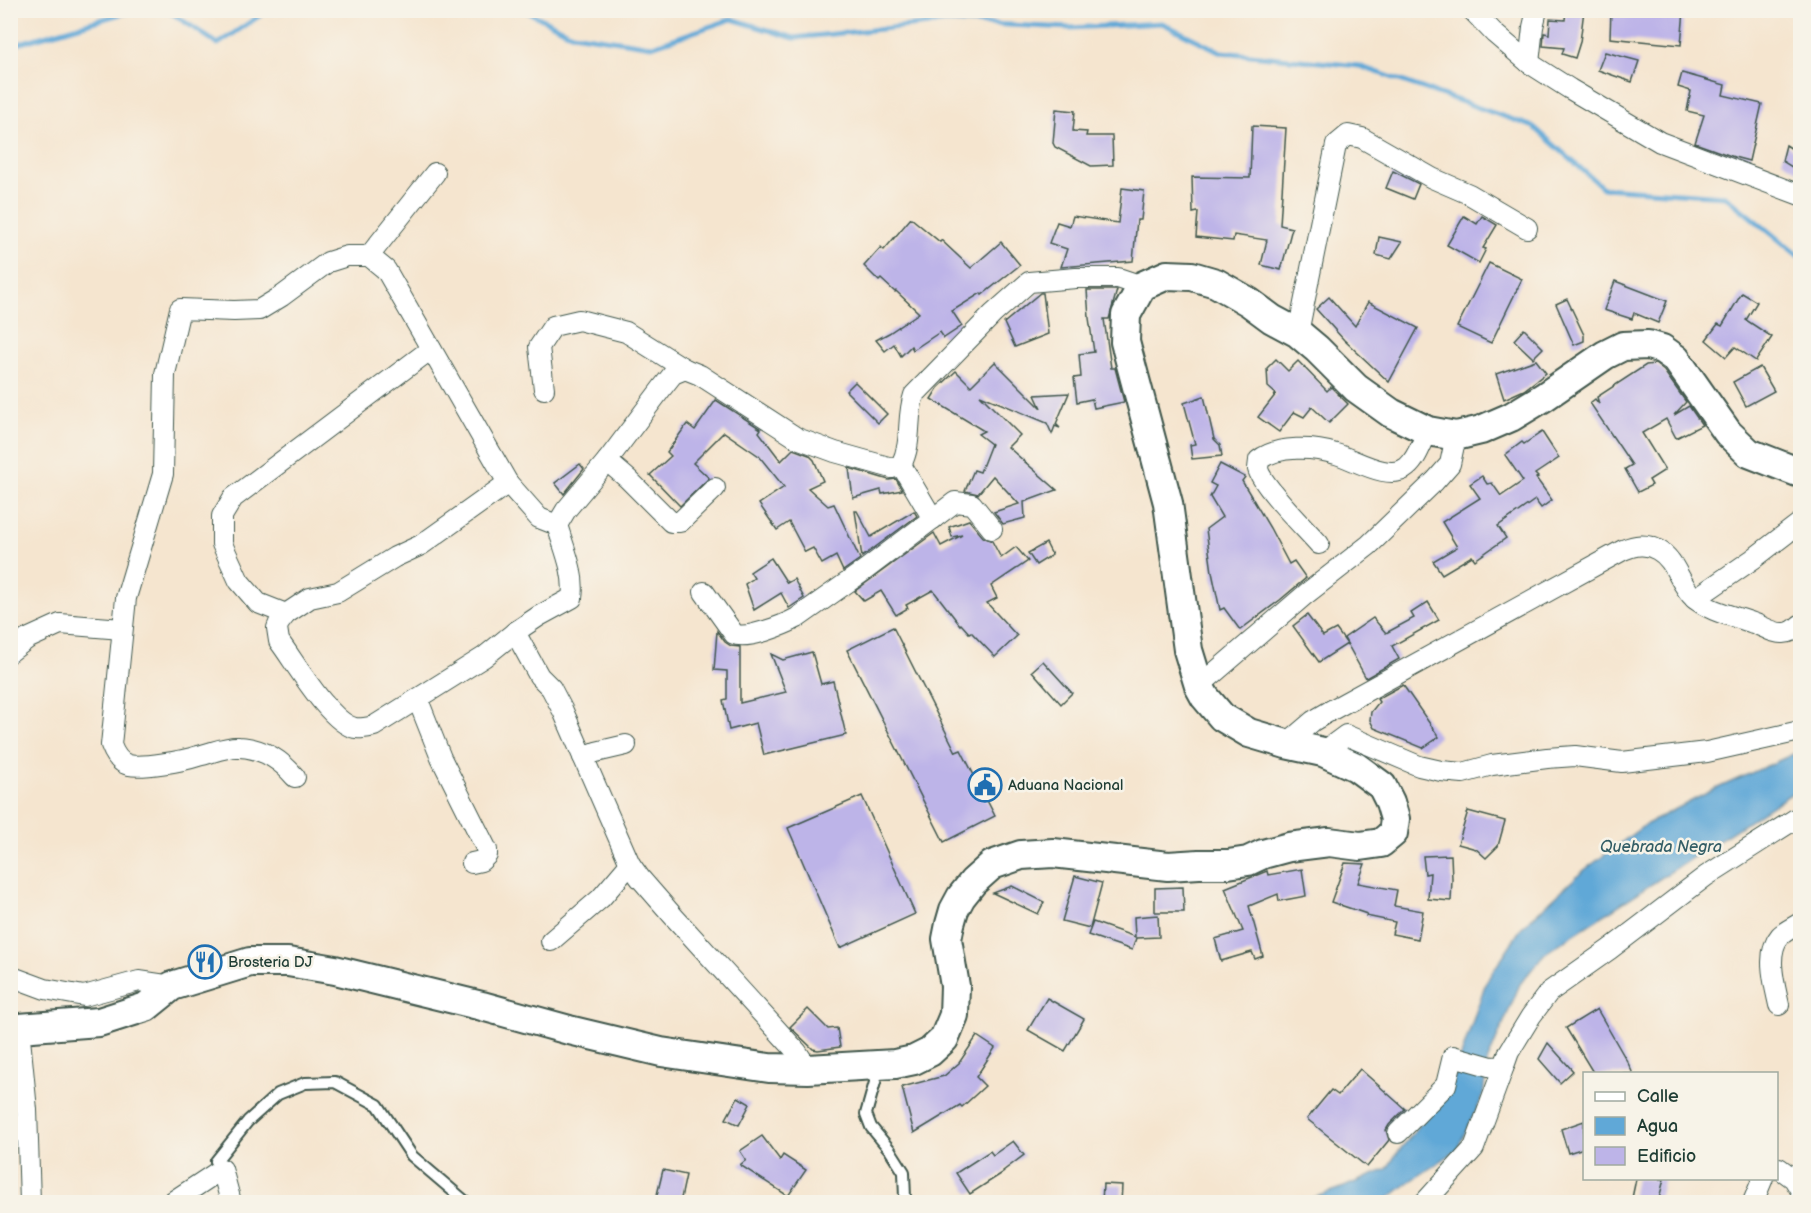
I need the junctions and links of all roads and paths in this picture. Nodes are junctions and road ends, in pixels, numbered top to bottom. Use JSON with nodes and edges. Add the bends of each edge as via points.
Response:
{"nodes":[{"id":1,"x":1472,"y":10,"type":"edge"},
{"id":2,"x":1537,"y":10,"type":"edge"},
{"id":3,"x":1529,"y":63,"type":"junction"},
{"id":4,"x":435,"y":172,"type":"dead end"},
{"id":5,"x":1800,"y":195,"type":"edge"},
{"id":6,"x":1527,"y":228,"type":"dead end"},
{"id":7,"x":369,"y":256,"type":"junction"},
{"id":8,"x":1142,"y":286,"type":"junction"},
{"id":9,"x":1298,"y":333,"type":"junction"},
{"id":10,"x":431,"y":349,"type":"junction"},
{"id":11,"x":685,"y":369,"type":"junction"},
{"id":12,"x":544,"y":389,"type":"dead end"},
{"id":13,"x":1428,"y":431,"type":"junction"},
{"id":14,"x":1456,"y":436,"type":"junction"},
{"id":15,"x":607,"y":461,"type":"junction"},
{"id":16,"x":901,"y":465,"type":"junction"},
{"id":17,"x":1800,"y":473,"type":"edge"},
{"id":18,"x":508,"y":483,"type":"junction"},
{"id":19,"x":715,"y":488,"type":"dead end"},
{"id":20,"x":933,"y":519,"type":"junction"},
{"id":21,"x":1800,"y":523,"type":"edge"},
{"id":22,"x":557,"y":525,"type":"junction"},
{"id":23,"x":992,"y":529,"type":"dead end"},
{"id":24,"x":1319,"y":544,"type":"dead end"},
{"id":25,"x":704,"y":592,"type":"dead end"},
{"id":26,"x":1695,"y":599,"type":"junction"},
{"id":27,"x":286,"y":614,"type":"junction"},
{"id":28,"x":1800,"y":625,"type":"edge"},
{"id":29,"x":122,"y":629,"type":"junction"},
{"id":30,"x":515,"y":632,"type":"junction"},
{"id":31,"x":10,"y":652,"type":"edge"},
{"id":32,"x":1199,"y":686,"type":"junction"},
{"id":33,"x":418,"y":700,"type":"junction"},
{"id":34,"x":1800,"y":731,"type":"edge"},
{"id":35,"x":1286,"y":744,"type":"junction"},
{"id":36,"x":626,"y":745,"type":"dead end"},
{"id":37,"x":1323,"y":752,"type":"junction"},
{"id":38,"x":583,"y":757,"type":"junction"},
{"id":39,"x":295,"y":777,"type":"dead end"},
{"id":40,"x":1800,"y":818,"type":"edge"},
{"id":41,"x":472,"y":863,"type":"dead end"},
{"id":42,"x":630,"y":864,"type":"junction"},
{"id":43,"x":1800,"y":923,"type":"edge"},
{"id":44,"x":551,"y":941,"type":"dead end"},
{"id":45,"x":10,"y":976,"type":"edge"},
{"id":46,"x":172,"y":986,"type":"junction"},
{"id":47,"x":1779,"y":1005,"type":"dead end"},
{"id":48,"x":15,"y":1030,"type":"edge"},
{"id":49,"x":879,"y":1065,"type":"junction"},
{"id":50,"x":1498,"y":1066,"type":"junction"},
{"id":51,"x":808,"y":1069,"type":"junction"},
{"id":52,"x":1398,"y":1133,"type":"dead end"},
{"id":53,"x":1778,"y":1168,"type":"edge"},
{"id":54,"x":222,"y":1169,"type":"junction"},
{"id":55,"x":1763,"y":1180,"type":"edge"},
{"id":56,"x":1800,"y":1189,"type":"edge"},
{"id":57,"x":905,"y":1198,"type":"dead end"},
{"id":58,"x":30,"y":1203,"type":"edge"},
{"id":59,"x":171,"y":1203,"type":"edge"},
{"id":60,"x":231,"y":1203,"type":"edge"},
{"id":61,"x":466,"y":1203,"type":"edge"},
{"id":62,"x":1425,"y":1203,"type":"edge"},
{"id":63,"x":1753,"y":1203,"type":"edge"}],
"edges":[{"from":1,"to":3,"type":"street"},
{"from":2,"to":3,"type":"street"},
{"from":3,"to":5,"type":"street","via":[[1660,142]]},
{"from":4,"to":7,"type":"street"},
{"from":6,"to":9,"type":"street","via":[[1362,138],[1348,135],[1336,145]]},
{"from":7,"to":10,"type":"street","via":[[386,270]]},
{"from":7,"to":29,"type":"street","via":[[346,256],[328,262],[259,310],[180,309],[165,374],[163,474],[126,598]]},
{"from":8,"to":9,"type":"main road","via":[[1167,275],[1192,276],[1216,283]]},
{"from":8,"to":16,"type":"street","via":[[1118,278],[1029,282],[914,395]]},
{"from":8,"to":32,"type":"main road","via":[[1126,315],[1125,342],[1168,502],[1188,650]]},
{"from":9,"to":13,"type":"main road","via":[[1356,388],[1391,413]]},
{"from":10,"to":18,"type":"street"},
{"from":10,"to":27,"type":"street","via":[[233,498],[222,516],[222,544],[239,581],[258,603]]},
{"from":11,"to":12,"type":"street","via":[[626,332],[579,320],[553,326],[539,347]]},
{"from":11,"to":15,"type":"street","via":[[673,374]]},
{"from":11,"to":16,"type":"street","via":[[797,438],[882,466]]},
{"from":13,"to":14,"type":"main road"},
{"from":13,"to":24,"type":"street","via":[[1408,467],[1399,472],[1369,467],[1318,450],[1275,452],[1259,460],[1258,469],[1264,481]]},
{"from":14,"to":17,"type":"main road","via":[[1511,417],[1623,346],[1648,345],[1676,358],[1728,433],[1749,453]]},
{"from":14,"to":32,"type":"street","via":[[1450,464],[1435,482],[1369,545]]},
{"from":15,"to":19,"type":"street","via":[[671,522],[680,522]]},
{"from":15,"to":22,"type":"street"},
{"from":16,"to":20,"type":"street"},
{"from":18,"to":22,"type":"street","via":[[539,518]]},
{"from":18,"to":27,"type":"street","via":[[421,545],[338,592],[310,598]]},
{"from":20,"to":23,"type":"street","via":[[955,502],[972,504]]},
{"from":20,"to":25,"type":"street","via":[[797,618],[767,630],[734,634]]},
{"from":21,"to":26,"type":"street"},
{"from":22,"to":30,"type":"street","via":[[571,571],[572,598]]},
{"from":26,"to":28,"type":"street","via":[[1720,613],[1773,632],[1784,633]]},
{"from":26,"to":35,"type":"street","via":[[1671,562],[1658,550],[1639,544],[1330,711]]},
{"from":27,"to":33,"type":"street","via":[[277,628],[279,641],[320,700],[345,723],[356,729],[374,726]]},
{"from":29,"to":31,"type":"street","via":[[60,624],[27,639]]},
{"from":29,"to":39,"type":"street","via":[[111,745],[118,759],[129,765],[159,764],[228,747],[250,748],[270,756]]},
{"from":30,"to":33,"type":"street"},
{"from":30,"to":38,"type":"street","via":[[539,676],[551,688]]},
{"from":32,"to":35,"type":"main road","via":[[1222,717],[1249,733]]},
{"from":33,"to":41,"type":"street","via":[[441,758],[487,850],[488,855]]},
{"from":34,"to":37,"type":"street","via":[[1707,752],[1622,762],[1575,756],[1547,758],[1463,773],[1419,766],[1346,735]]},
{"from":35,"to":37,"type":"main road"},
{"from":36,"to":38,"type":"street"},
{"from":37,"to":49,"type":"main road","via":[[1356,767],[1382,786],[1395,819],[1393,833],[1381,843],[1360,846],[1329,842],[1289,847],[1228,864],[1168,866],[1053,853],[1021,855],[992,865],[961,897],[950,924],[947,939],[955,986],[954,1015],[944,1039],[914,1060]]},
{"from":38,"to":42,"type":"street"},
{"from":40,"to":50,"type":"street","via":[[1706,876],[1549,992]]},
{"from":42,"to":44,"type":"street","via":[[601,898]]},
{"from":42,"to":51,"type":"street"},
{"from":43,"to":47,"type":"street","via":[[1780,936],[1774,948],[1772,972]]},
{"from":45,"to":46,"type":"street","via":[[45,989],[84,996],[139,981]]},
{"from":46,"to":48,"type":"main road","via":[[146,1007],[99,1022]]},
{"from":46,"to":51,"type":"main road","via":[[250,962],[288,962],[334,970],[661,1052],[769,1068]]},
{"from":48,"to":58,"type":"street","via":[[27,1110]]},
{"from":49,"to":51,"type":"main road"},
{"from":49,"to":57,"type":"lane","via":[[866,1114],[904,1172]]},
{"from":50,"to":52,"type":"street","via":[[1454,1056],[1446,1085]]},
{"from":50,"to":62,"type":"street","via":[[1474,1148]]},
{"from":53,"to":56,"type":"street","via":[[1794,1179]]},
{"from":54,"to":59,"type":"street"},
{"from":54,"to":60,"type":"street"},
{"from":54,"to":61,"type":"lane","via":[[216,1161],[248,1120],[278,1094],[305,1083],[335,1082],[378,1105],[412,1156]]},
{"from":55,"to":63,"type":"street"}]}
